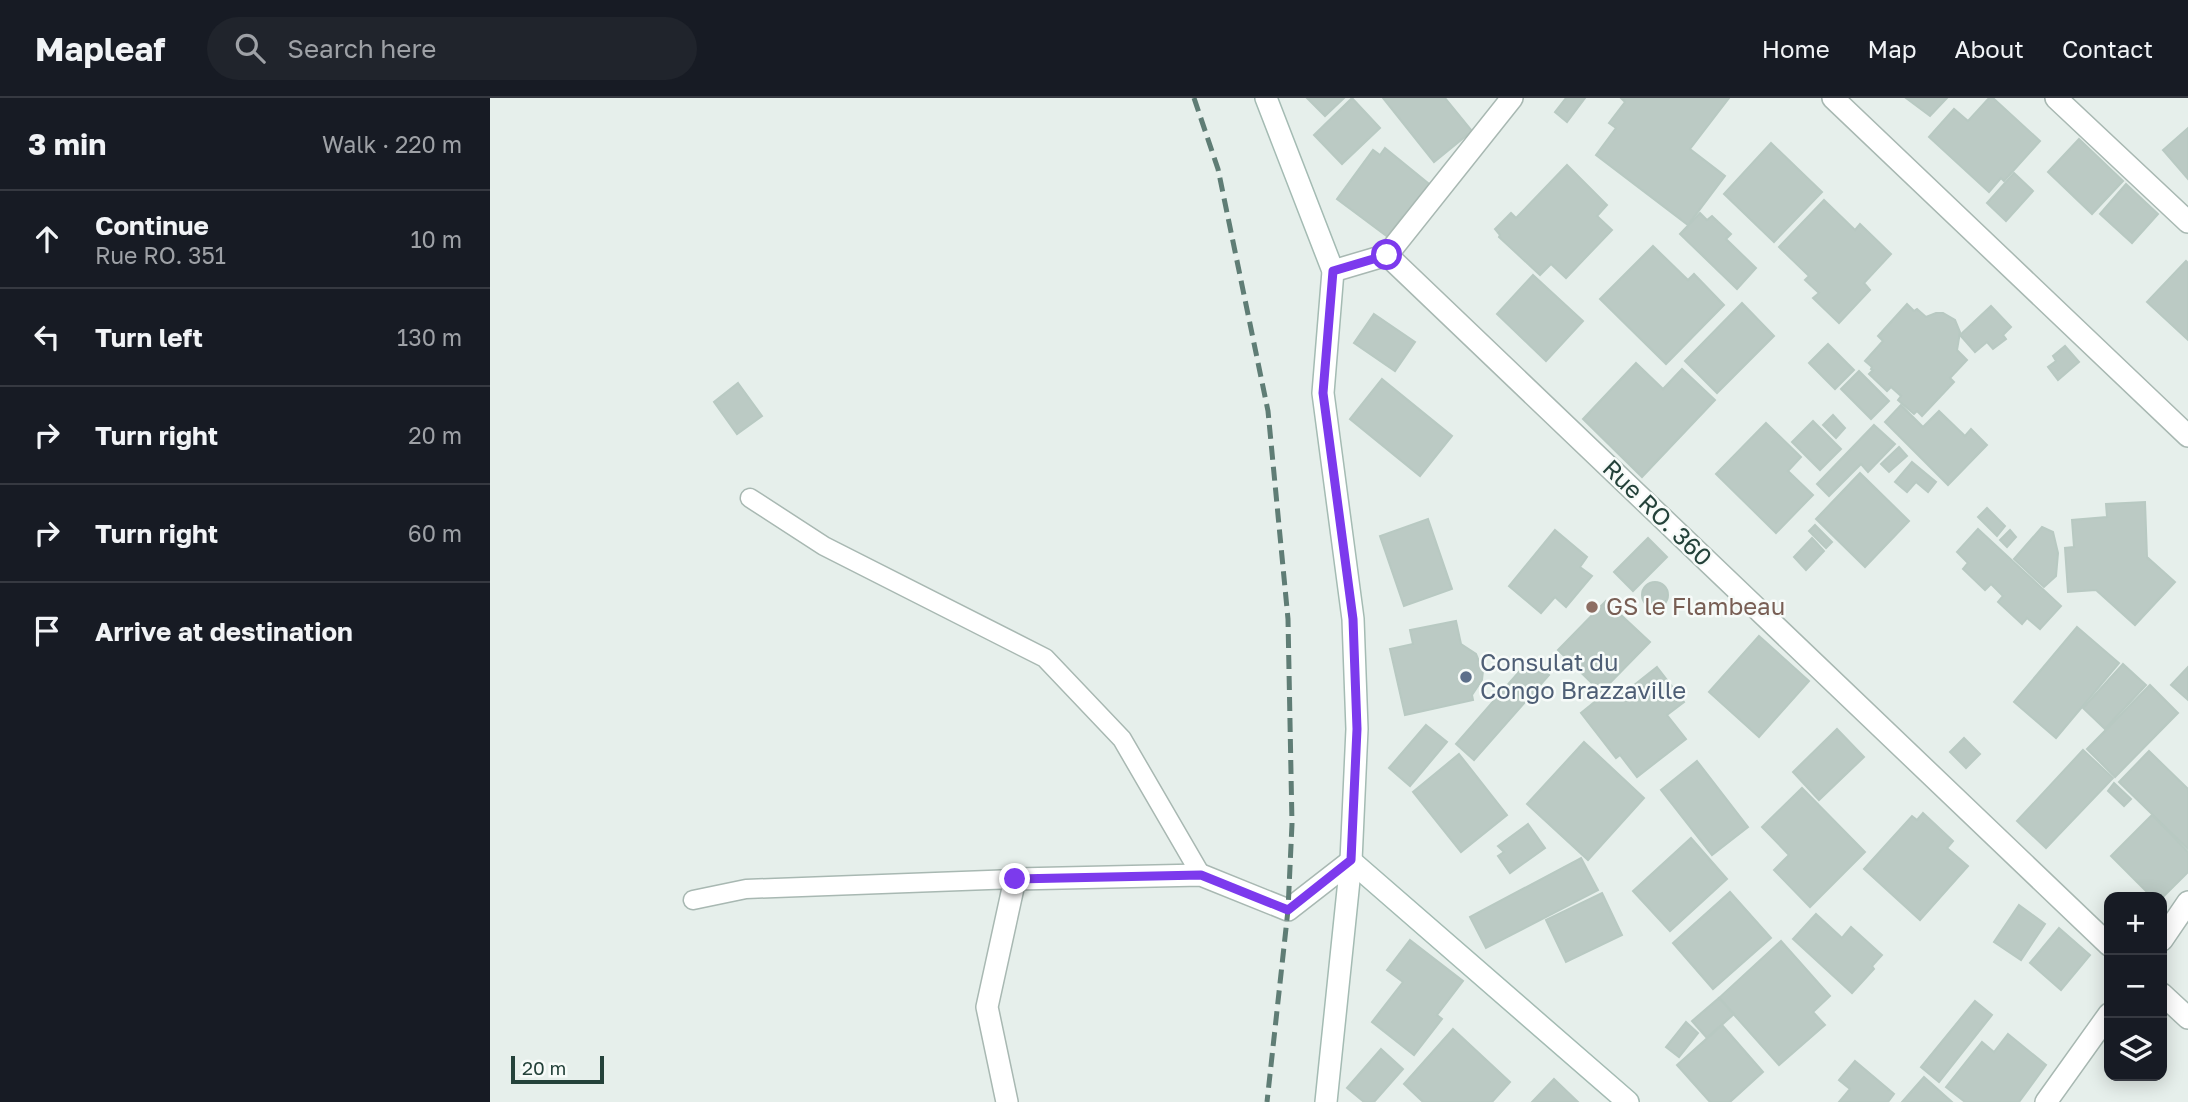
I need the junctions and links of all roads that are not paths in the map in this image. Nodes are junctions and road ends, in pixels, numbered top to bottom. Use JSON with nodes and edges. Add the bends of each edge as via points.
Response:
{"nodes":[{"id":1,"x":1266,"y":98,"type":"edge"},
{"id":2,"x":1512,"y":98,"type":"edge"},
{"id":3,"x":1833,"y":98,"type":"edge"},
{"id":4,"x":2056,"y":98,"type":"edge"},
{"id":5,"x":2188,"y":222,"type":"edge"},
{"id":6,"x":1387,"y":255,"type":"junction"},
{"id":7,"x":1333,"y":271,"type":"junction"},
{"id":8,"x":2188,"y":436,"type":"edge"},
{"id":9,"x":750,"y":498,"type":"dead end"},
{"id":10,"x":1351,"y":860,"type":"junction"},
{"id":11,"x":1201,"y":875,"type":"junction"},
{"id":12,"x":1015,"y":879,"type":"junction"},
{"id":13,"x":693,"y":900,"type":"dead end"},
{"id":14,"x":2188,"y":902,"type":"edge"},
{"id":15,"x":2167,"y":933,"type":"edge"},
{"id":16,"x":2104,"y":940,"type":"edge"},
{"id":17,"x":2167,"y":999,"type":"edge"},
{"id":18,"x":2106,"y":1018,"type":"edge"},
{"id":19,"x":2188,"y":1018,"type":"edge"},
{"id":20,"x":1007,"y":1102,"type":"edge"},
{"id":21,"x":1325,"y":1102,"type":"edge"},
{"id":22,"x":1628,"y":1102,"type":"edge"},
{"id":23,"x":2046,"y":1102,"type":"edge"}],
"edges":[{"from":1,"to":7,"type":"street"},
{"from":2,"to":6,"type":"street"},
{"from":3,"to":8,"type":"street"},
{"from":4,"to":5,"type":"street"},
{"from":6,"to":7,"type":"street"},
{"from":6,"to":16,"type":"street","name":"Rue RO. 360"},
{"from":7,"to":10,"type":"street","via":[[1323,393],[1353,619],[1357,729]]},
{"from":9,"to":11,"type":"lane","via":[[824,546],[1045,659],[1122,739]]},
{"from":10,"to":11,"type":"street","via":[[1288,910]]},
{"from":10,"to":21,"type":"street"},
{"from":10,"to":22,"type":"street"},
{"from":11,"to":12,"type":"street"},
{"from":12,"to":13,"type":"lane","via":[[746,889]]},
{"from":12,"to":20,"type":"street","via":[[987,1007]]},
{"from":14,"to":15,"type":"street"},
{"from":17,"to":19,"type":"street"},
{"from":18,"to":23,"type":"street"}]}
